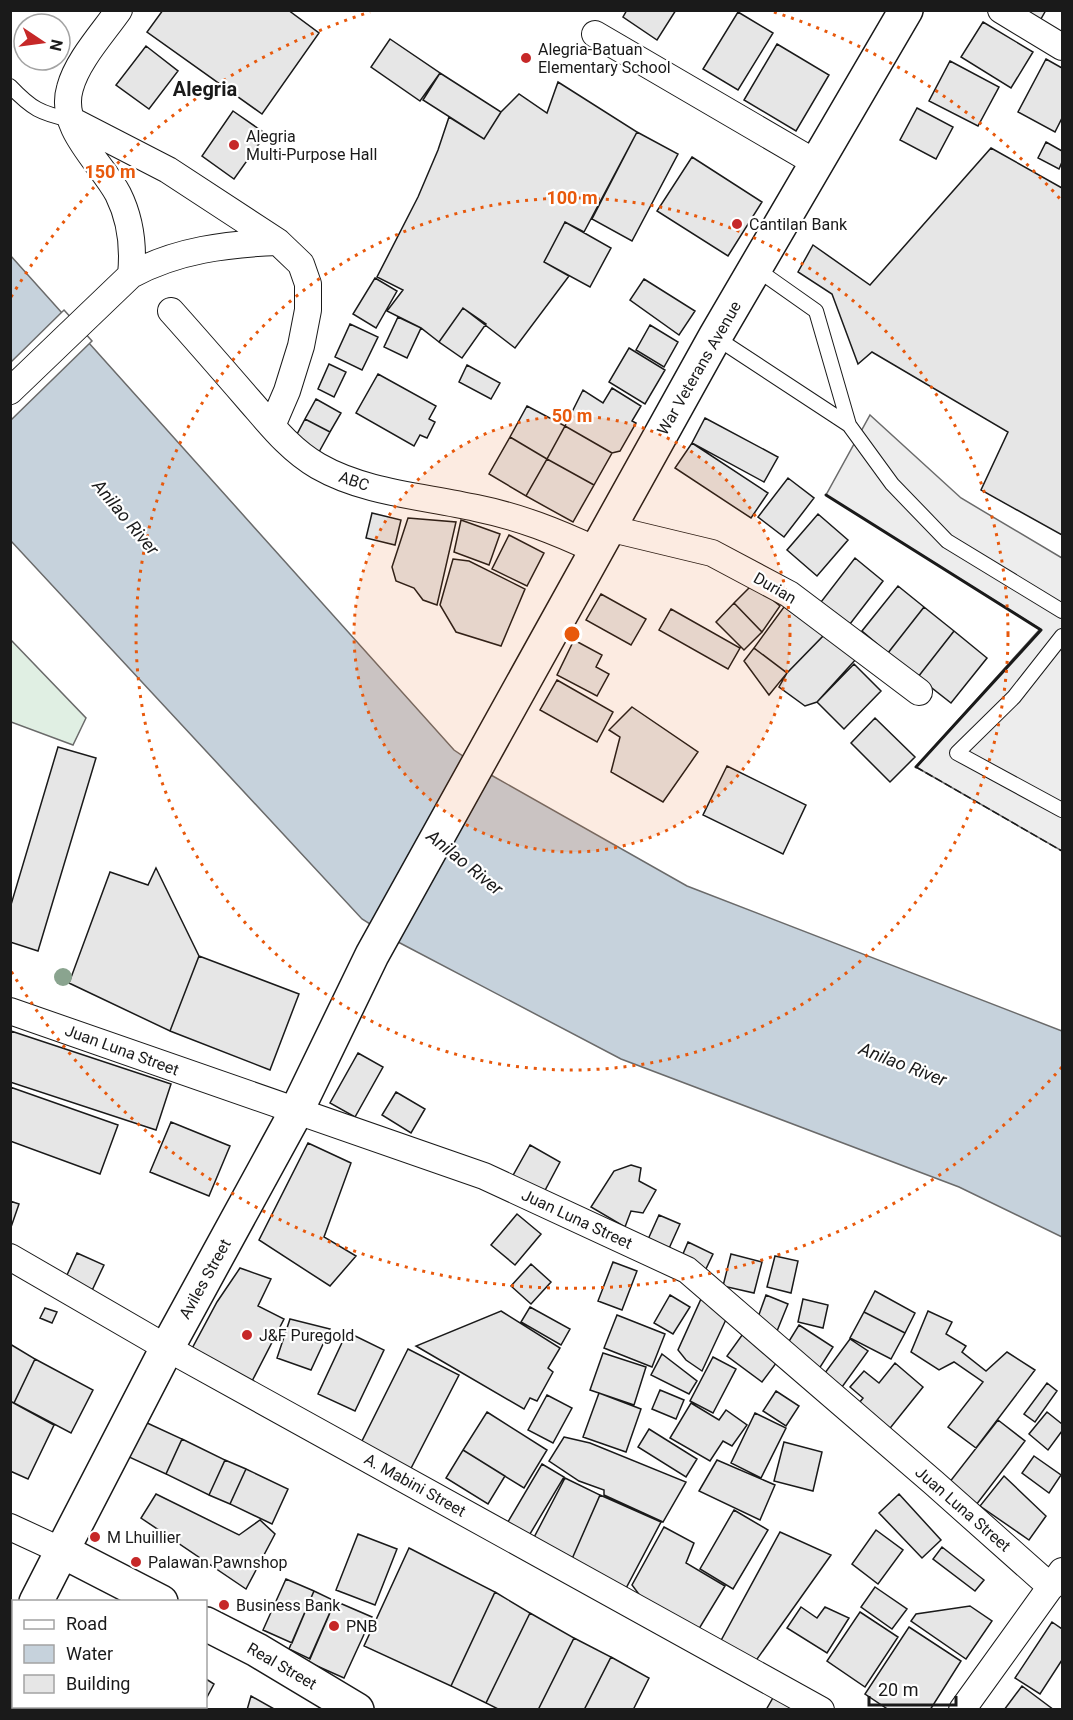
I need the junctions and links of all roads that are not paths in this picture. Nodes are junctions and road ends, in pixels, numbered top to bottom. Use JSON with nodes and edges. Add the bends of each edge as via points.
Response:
{"nodes":[{"id":1,"x":119,"y":10,"type":"edge"},
{"id":2,"x":906,"y":10,"type":"edge"},
{"id":3,"x":1001,"y":10,"type":"edge"},
{"id":4,"x":595,"y":34,"type":"dead end"},
{"id":5,"x":1062,"y":48,"type":"edge"},
{"id":6,"x":10,"y":86,"type":"edge"},
{"id":7,"x":71,"y":120,"type":"junction"},
{"id":8,"x":816,"y":163,"type":"junction"},
{"id":9,"x":278,"y":242,"type":"junction"},
{"id":10,"x":755,"y":268,"type":"junction"},
{"id":11,"x":131,"y":274,"type":"junction"},
{"id":12,"x":171,"y":310,"type":"dead end"},
{"id":13,"x":715,"y":337,"type":"junction"},
{"id":14,"x":10,"y":391,"type":"edge"},
{"id":15,"x":849,"y":425,"type":"junction"},
{"id":16,"x":272,"y":426,"type":"junction"},
{"id":17,"x":602,"y":539,"type":"junction"},
{"id":18,"x":1062,"y":611,"type":"edge"},
{"id":19,"x":1062,"y":636,"type":"edge"},
{"id":20,"x":919,"y":692,"type":"dead end"},
{"id":21,"x":1062,"y":810,"type":"edge"},
{"id":22,"x":372,"y":955,"type":"joint"},
{"id":23,"x":10,"y":1011,"type":"edge"},
{"id":24,"x":296,"y":1112,"type":"junction"},
{"id":25,"x":10,"y":1257,"type":"edge"},
{"id":26,"x":167,"y":1348,"type":"junction"},
{"id":27,"x":10,"y":1527,"type":"edge"},
{"id":28,"x":62,"y":1551,"type":"junction"},
{"id":29,"x":1057,"y":1579,"type":"edge"},
{"id":30,"x":37,"y":1600,"type":"edge"},
{"id":31,"x":157,"y":1600,"type":"edge"},
{"id":32,"x":207,"y":1625,"type":"edge"},
{"id":33,"x":357,"y":1710,"type":"edge"},
{"id":34,"x":822,"y":1710,"type":"edge"},
{"id":35,"x":962,"y":1710,"type":"edge"}],
"edges":[{"from":1,"to":7,"type":"street","via":[[75,73],[67,106]]},
{"from":2,"to":8,"type":"main road","name":"War Veterans Avenue"},
{"from":3,"to":5,"type":"street"},
{"from":4,"to":8,"type":"street"},
{"from":6,"to":7,"type":"lane","via":[[39,112]]},
{"from":7,"to":9,"type":"street","via":[[168,170]]},
{"from":7,"to":11,"type":"street","via":[[128,218],[133,239]]},
{"from":8,"to":10,"type":"main road","name":"War Veterans Avenue"},
{"from":9,"to":11,"type":"street","via":[[196,251]]},
{"from":9,"to":16,"type":"street","via":[[301,264],[308,284],[308,309],[294,369]]},
{"from":10,"to":13,"type":"main road","name":"War Veterans Avenue"},
{"from":10,"to":15,"type":"lane","via":[[816,311]]},
{"from":11,"to":14,"type":"street"},
{"from":12,"to":16,"type":"street","name":"ABC"},
{"from":13,"to":15,"type":"lane"},
{"from":13,"to":17,"type":"main road","name":"War Veterans Avenue"},
{"from":15,"to":18,"type":"lane","via":[[892,484],[947,540]]},
{"from":16,"to":17,"type":"street","name":"ABC","via":[[295,450],[341,478]]},
{"from":17,"to":20,"type":"street","name":"Durian","via":[[712,553],[789,594]]},
{"from":17,"to":22,"type":"main road","name":"War Veterans Avenue"},
{"from":19,"to":21,"type":"lane","via":[[1014,697],[957,753]]},
{"from":22,"to":24,"type":"main road","name":"Aviles Street"},
{"from":23,"to":24,"type":"street","name":"Juan Luna Street"},
{"from":24,"to":26,"type":"main road","name":"Aviles Street"},
{"from":24,"to":29,"type":"street","name":"Juan Luna Street","via":[[484,1176],[687,1270],[925,1475]]},
{"from":25,"to":26,"type":"street","name":"A. Mabini Street"},
{"from":26,"to":28,"type":"main road","name":"Aviles Street"},
{"from":26,"to":34,"type":"street","name":"A. Mabini Street"},
{"from":27,"to":28,"type":"street"},
{"from":28,"to":30,"type":"main road","name":"Aviles Street"},
{"from":28,"to":31,"type":"main road"},
{"from":29,"to":35,"type":"street"},
{"from":32,"to":33,"type":"main road","name":"Real Street"}]}
